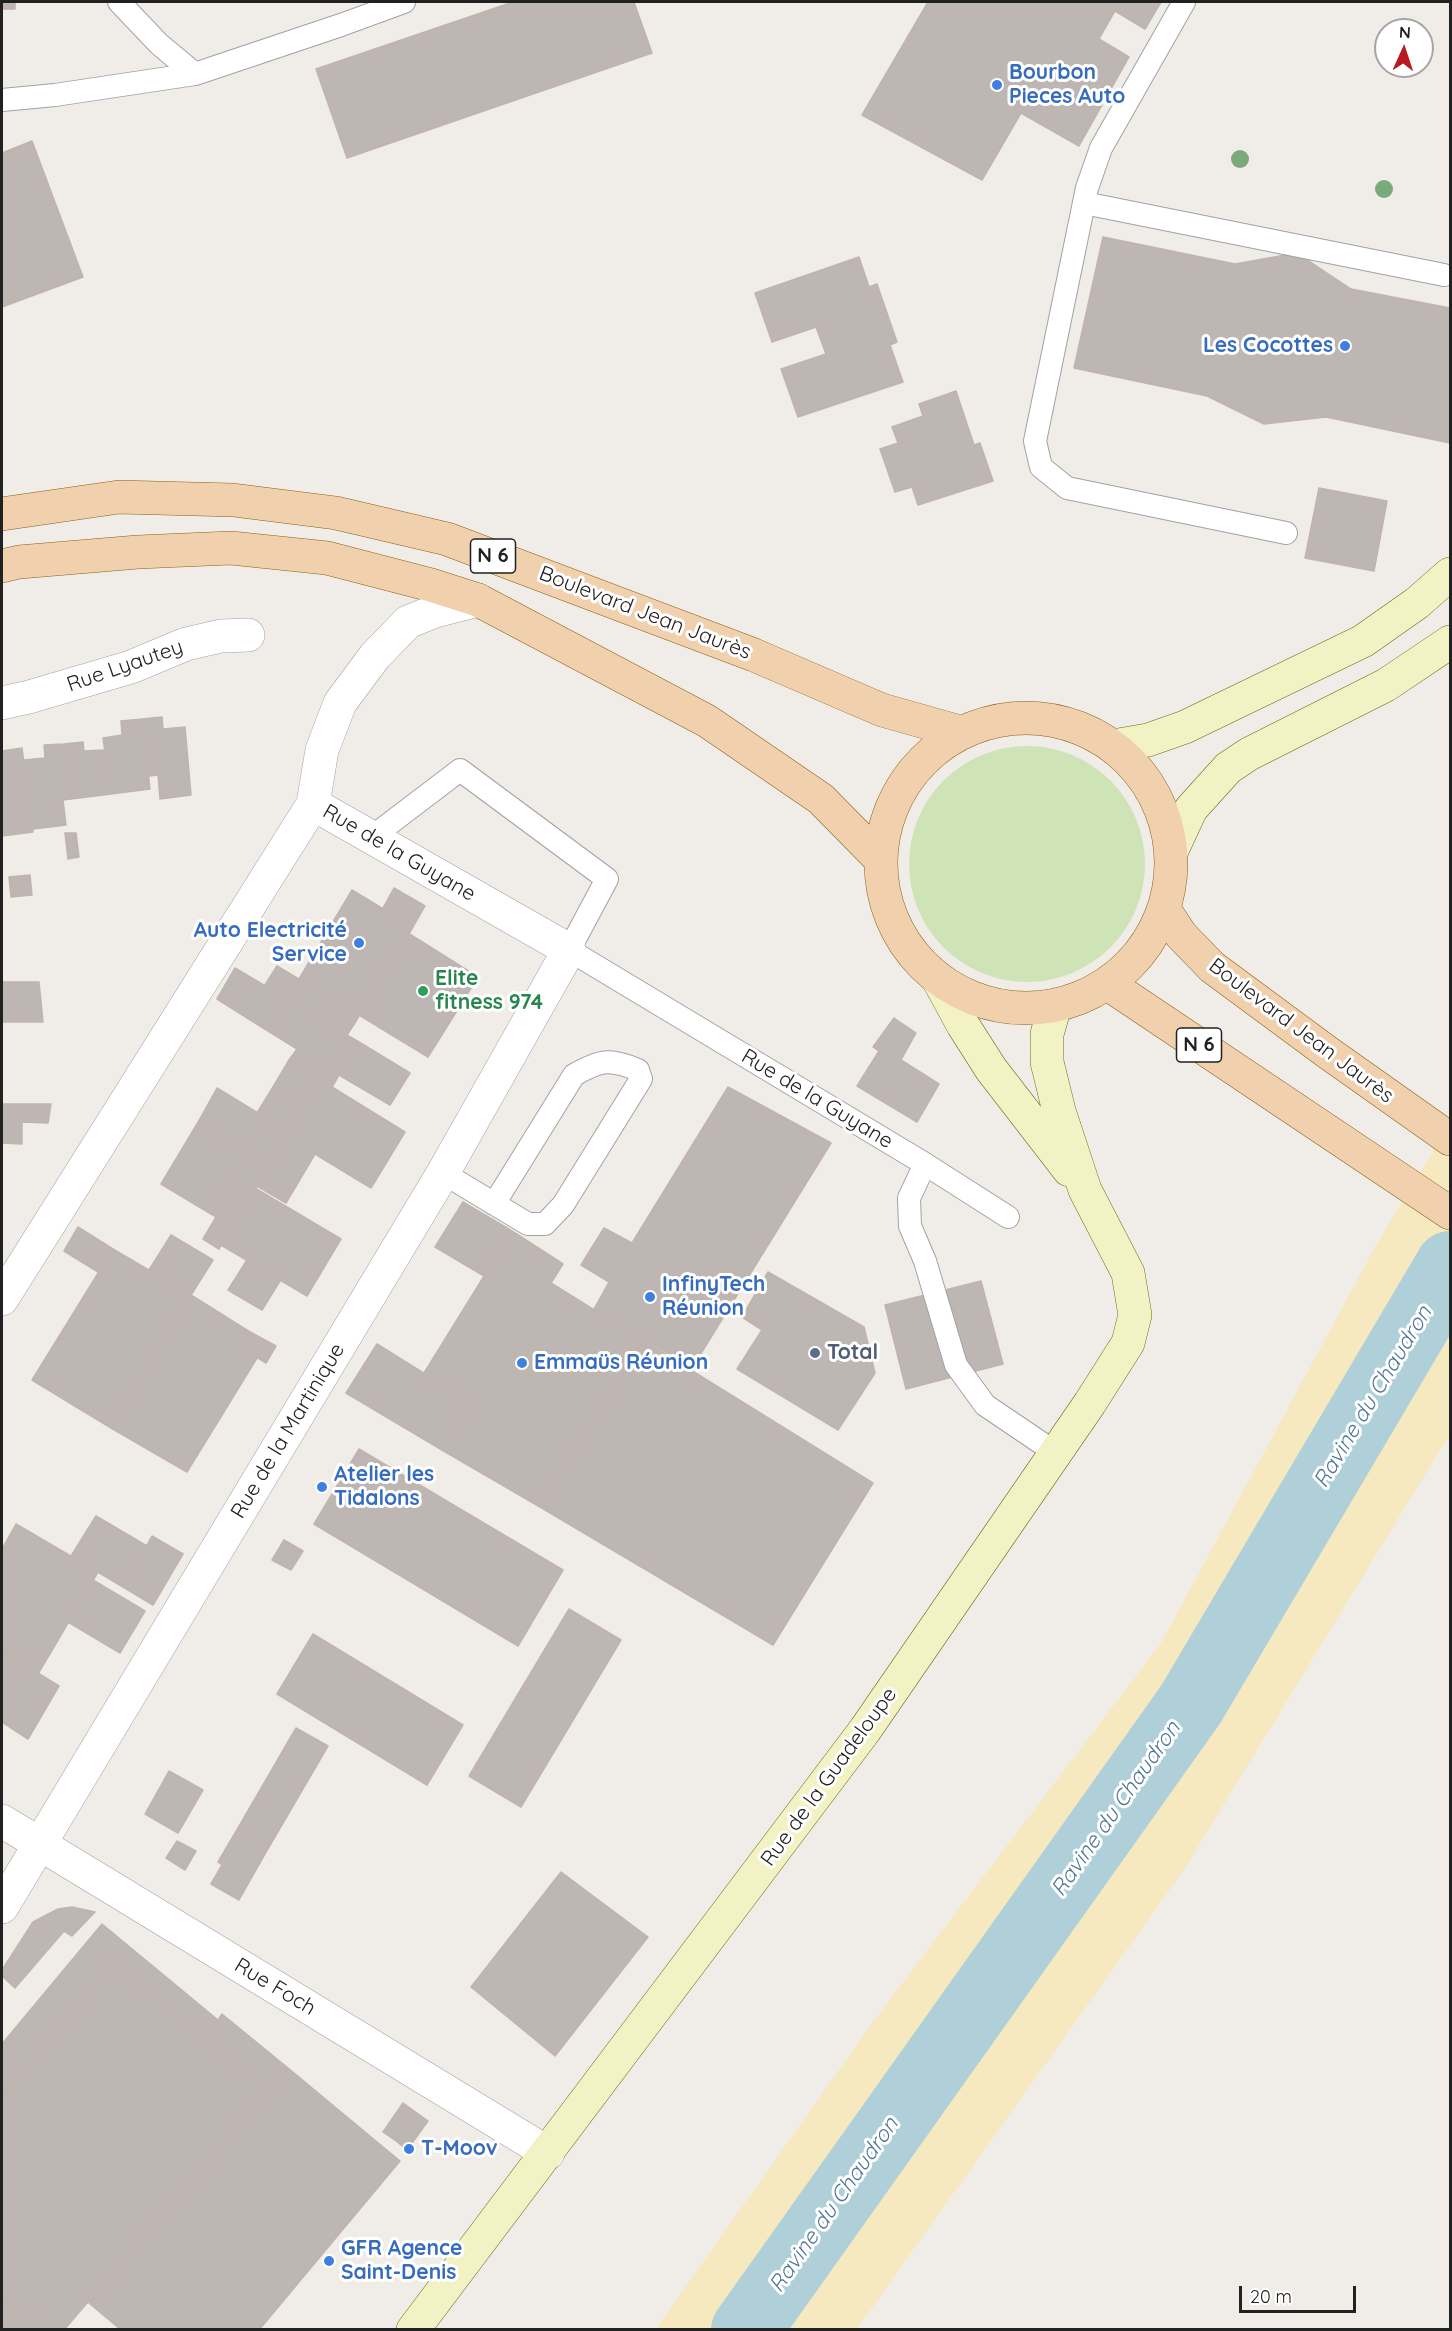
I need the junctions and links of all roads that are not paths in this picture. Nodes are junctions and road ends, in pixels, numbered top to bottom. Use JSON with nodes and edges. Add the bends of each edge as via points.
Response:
{"nodes":[{"id":1,"x":119,"y":2,"type":"edge"},
{"id":2,"x":404,"y":2,"type":"edge"},
{"id":3,"x":1184,"y":2,"type":"edge"},
{"id":4,"x":195,"y":74,"type":"junction"},
{"id":5,"x":2,"y":100,"type":"edge"},
{"id":6,"x":1084,"y":203,"type":"junction"},
{"id":7,"x":1444,"y":275,"type":"dead end"},
{"id":8,"x":2,"y":514,"type":"edge"},
{"id":9,"x":1286,"y":533,"type":"dead end"},
{"id":10,"x":2,"y":566,"type":"edge"},
{"id":11,"x":1450,"y":574,"type":"edge"},
{"id":12,"x":478,"y":600,"type":"junction"},
{"id":13,"x":248,"y":635,"type":"dead end"},
{"id":14,"x":1450,"y":642,"type":"edge"},
{"id":15,"x":2,"y":703,"type":"edge"},
{"id":16,"x":960,"y":732,"type":"junction"},
{"id":17,"x":1113,"y":746,"type":"junction"},
{"id":18,"x":313,"y":804,"type":"junction"},
{"id":19,"x":372,"y":837,"type":"junction"},
{"id":20,"x":1172,"y":850,"type":"junction"},
{"id":21,"x":879,"y":858,"type":"junction"},
{"id":22,"x":1164,"y":909,"type":"junction"},
{"id":23,"x":569,"y":950,"type":"junction"},
{"id":24,"x":938,"y":979,"type":"junction"},
{"id":25,"x":1108,"y":984,"type":"junction"},
{"id":26,"x":1055,"y":1006,"type":"junction"},
{"id":27,"x":1450,"y":1139,"type":"edge"},
{"id":28,"x":925,"y":1164,"type":"junction"},
{"id":29,"x":443,"y":1173,"type":"junction"},
{"id":30,"x":1085,"y":1190,"type":"junction"},
{"id":31,"x":494,"y":1204,"type":"junction"},
{"id":32,"x":1450,"y":1213,"type":"edge"},
{"id":33,"x":1008,"y":1217,"type":"dead end"},
{"id":34,"x":2,"y":1299,"type":"edge"},
{"id":35,"x":1056,"y":1453,"type":"junction"},
{"id":36,"x":2,"y":1821,"type":"edge"},
{"id":37,"x":40,"y":1844,"type":"junction"},
{"id":38,"x":2,"y":1907,"type":"edge"},
{"id":39,"x":548,"y":2153,"type":"junction"},
{"id":40,"x":413,"y":2330,"type":"edge"}],
"edges":[{"from":1,"to":4,"type":"lane"},
{"from":2,"to":4,"type":"lane"},
{"from":3,"to":6,"type":"lane","via":[[1101,148]]},
{"from":4,"to":5,"type":"lane"},
{"from":6,"to":7,"type":"lane"},
{"from":6,"to":9,"type":"lane","via":[[1035,441],[1041,467],[1067,488]]},
{"from":8,"to":16,"type":"main road","name":"Boulevard Jean Jaurès","number":"N 6","via":[[119,497],[233,500],[347,516],[447,539],[754,655],[882,710]]},
{"from":10,"to":12,"type":"main road","number":"N 6","via":[[126,553],[231,548],[327,558]]},
{"from":11,"to":17,"type":"street","via":[[1363,641],[1185,727],[1148,740]]},
{"from":12,"to":18,"type":"street","via":[[408,622],[375,656],[340,703],[321,750]]},
{"from":12,"to":21,"type":"main road","number":"N 6","via":[[707,721],[820,799]]},
{"from":13,"to":15,"type":"street","name":"Rue Lyautey","via":[[186,644],[131,667]]},
{"from":14,"to":20,"type":"street","via":[[1386,685],[1228,768],[1191,809]]},
{"from":16,"to":17,"type":"main road","via":[[999,719],[1039,717],[1078,726]]},
{"from":16,"to":21,"type":"main road","via":[[918,763],[906,780],[890,807]]},
{"from":17,"to":20,"type":"main road","via":[[1143,775],[1162,811]]},
{"from":18,"to":19,"type":"street","name":"Rue de la Guyane"},
{"from":18,"to":34,"type":"street","name":"Rue de la Guyane"},
{"from":19,"to":23,"type":"street","name":"Rue de la Guyane"},
{"from":19,"to":23,"type":"lane","via":[[460,770],[607,879]]},
{"from":20,"to":22,"type":"main road","via":[[1171,880]]},
{"from":21,"to":24,"type":"main road","via":[[882,893],[893,926],[912,955]]},
{"from":22,"to":25,"type":"main road","via":[[1142,951]]},
{"from":22,"to":27,"type":"main road","name":"Boulevard Jean Jaurès","via":[[1181,935],[1212,967]]},
{"from":23,"to":28,"type":"lane","name":"Rue de la Guyane"},
{"from":23,"to":29,"type":"street","name":"Rue de la Martinique"},
{"from":24,"to":26,"type":"main road","via":[[974,999],[1014,1008]]},
{"from":24,"to":30,"type":"street","name":"Rue de la Guadeloupe","via":[[991,1069]]},
{"from":25,"to":26,"type":"main road"},
{"from":25,"to":32,"type":"main road","number":"N 6"},
{"from":26,"to":30,"type":"street","name":"Rue de la Guadeloupe","via":[[1047,1034],[1047,1062]]},
{"from":28,"to":33,"type":"lane","name":"Rue de la Guyane"},
{"from":28,"to":35,"type":"lane","via":[[909,1198],[910,1226],[925,1261],[956,1365],[985,1405]]},
{"from":29,"to":31,"type":"lane"},
{"from":29,"to":37,"type":"street","name":"Rue de la Martinique"},
{"from":30,"to":35,"type":"street","name":"Rue de la Guadeloupe","via":[[1128,1273],[1135,1315],[1128,1343]]},
{"from":31,"to":31,"type":"lane","via":[[528,1224],[545,1224],[563,1205],[641,1079],[638,1070],[618,1062],[594,1063],[574,1075]]},
{"from":35,"to":39,"type":"street","name":"Rue de la Guadeloupe","via":[[865,1730]]},
{"from":36,"to":37,"type":"street","name":"Rue Foch"},
{"from":37,"to":38,"type":"street","name":"Rue de la Martinique"},
{"from":37,"to":39,"type":"street","name":"Rue Foch"},
{"from":39,"to":40,"type":"street","name":"Rue de la Guadeloupe"}]}
